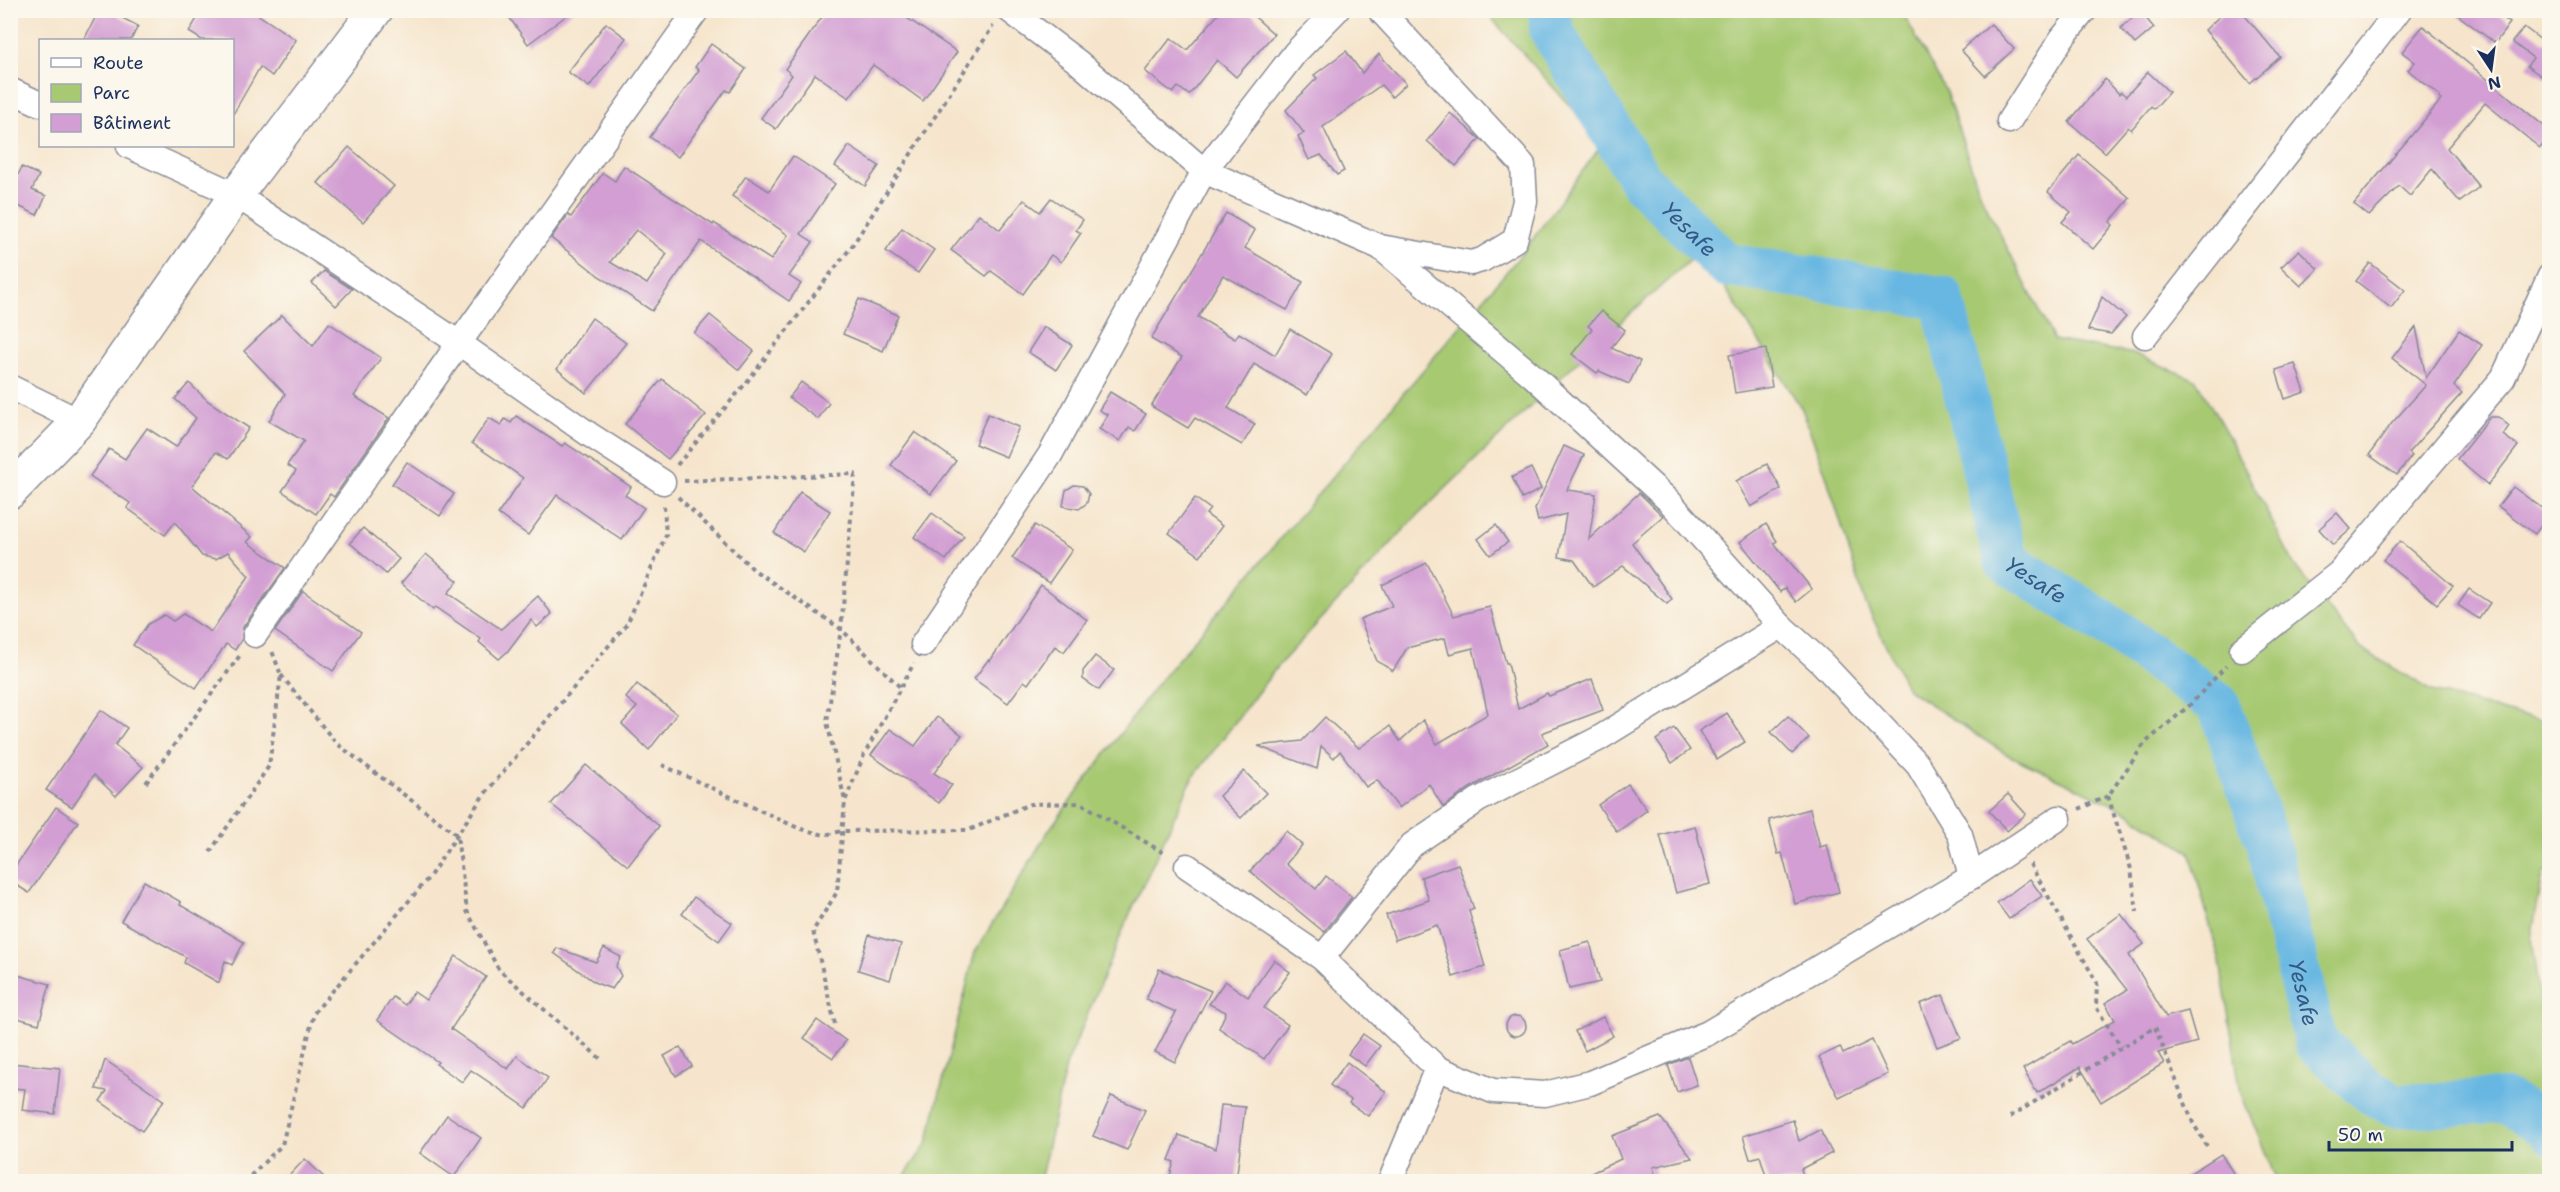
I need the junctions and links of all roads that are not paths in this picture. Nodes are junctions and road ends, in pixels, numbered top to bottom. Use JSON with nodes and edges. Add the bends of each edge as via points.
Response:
{"nodes":[{"id":1,"x":697,"y":10,"type":"edge"},
{"id":2,"x":1337,"y":10,"type":"edge"},
{"id":3,"x":1380,"y":10,"type":"edge"},
{"id":4,"x":2085,"y":10,"type":"edge"},
{"id":5,"x":2399,"y":10,"type":"edge"},
{"id":6,"x":373,"y":11,"type":"edge"},
{"id":7,"x":1003,"y":15,"type":"edge"},
{"id":8,"x":10,"y":90,"type":"edge"},
{"id":9,"x":39,"y":104,"type":"edge"},
{"id":10,"x":2009,"y":121,"type":"dead end"},
{"id":11,"x":131,"y":147,"type":"edge"},
{"id":12,"x":1204,"y":171,"type":"junction"},
{"id":13,"x":236,"y":195,"type":"junction"},
{"id":14,"x":1380,"y":247,"type":"junction"},
{"id":15,"x":2550,"y":276,"type":"edge"},
{"id":16,"x":2145,"y":336,"type":"dead end"},
{"id":17,"x":459,"y":343,"type":"junction"},
{"id":18,"x":10,"y":387,"type":"edge"},
{"id":19,"x":79,"y":421,"type":"junction"},
{"id":20,"x":663,"y":482,"type":"road end"},
{"id":21,"x":10,"y":492,"type":"edge"},
{"id":22,"x":1781,"y":626,"type":"junction"},
{"id":23,"x":259,"y":630,"type":"road end"},
{"id":24,"x":923,"y":644,"type":"road end"},
{"id":25,"x":2234,"y":658,"type":"road end"},
{"id":26,"x":2059,"y":818,"type":"road end"},
{"id":27,"x":1187,"y":866,"type":"road end"},
{"id":28,"x":1971,"y":877,"type":"junction"},
{"id":29,"x":1322,"y":958,"type":"junction"},
{"id":30,"x":1437,"y":1068,"type":"junction"},
{"id":31,"x":1390,"y":1182,"type":"edge"}],
"edges":[{"from":1,"to":17,"type":"street"},
{"from":2,"to":12,"type":"street","via":[[1295,54]]},
{"from":3,"to":14,"type":"street","via":[[1523,165],[1526,201],[1515,240],[1482,260],[1471,262]]},
{"from":4,"to":10,"type":"street","via":[[2062,38]]},
{"from":5,"to":16,"type":"street"},
{"from":6,"to":13,"type":"main road"},
{"from":7,"to":12,"type":"street","via":[[1078,62]]},
{"from":8,"to":9,"type":"street"},
{"from":11,"to":13,"type":"street"},
{"from":12,"to":14,"type":"street"},
{"from":12,"to":24,"type":"street","via":[[1050,455]]},
{"from":13,"to":17,"type":"street"},
{"from":13,"to":19,"type":"main road"},
{"from":14,"to":22,"type":"street","via":[[1533,376],[1669,501]]},
{"from":15,"to":25,"type":"street","via":[[2503,378],[2339,573]]},
{"from":17,"to":20,"type":"street"},
{"from":17,"to":23,"type":"street"},
{"from":18,"to":19,"type":"street"},
{"from":19,"to":21,"type":"main road"},
{"from":22,"to":28,"type":"street","via":[[1822,663],[1918,765],[1960,834]]},
{"from":22,"to":29,"type":"street","via":[[1598,739],[1478,800],[1412,845]]},
{"from":26,"to":28,"type":"street"},
{"from":27,"to":29,"type":"street"},
{"from":28,"to":30,"type":"street","via":[[1708,1033],[1590,1083],[1545,1094],[1493,1091]]},
{"from":29,"to":30,"type":"street"},
{"from":30,"to":31,"type":"street"}]}
